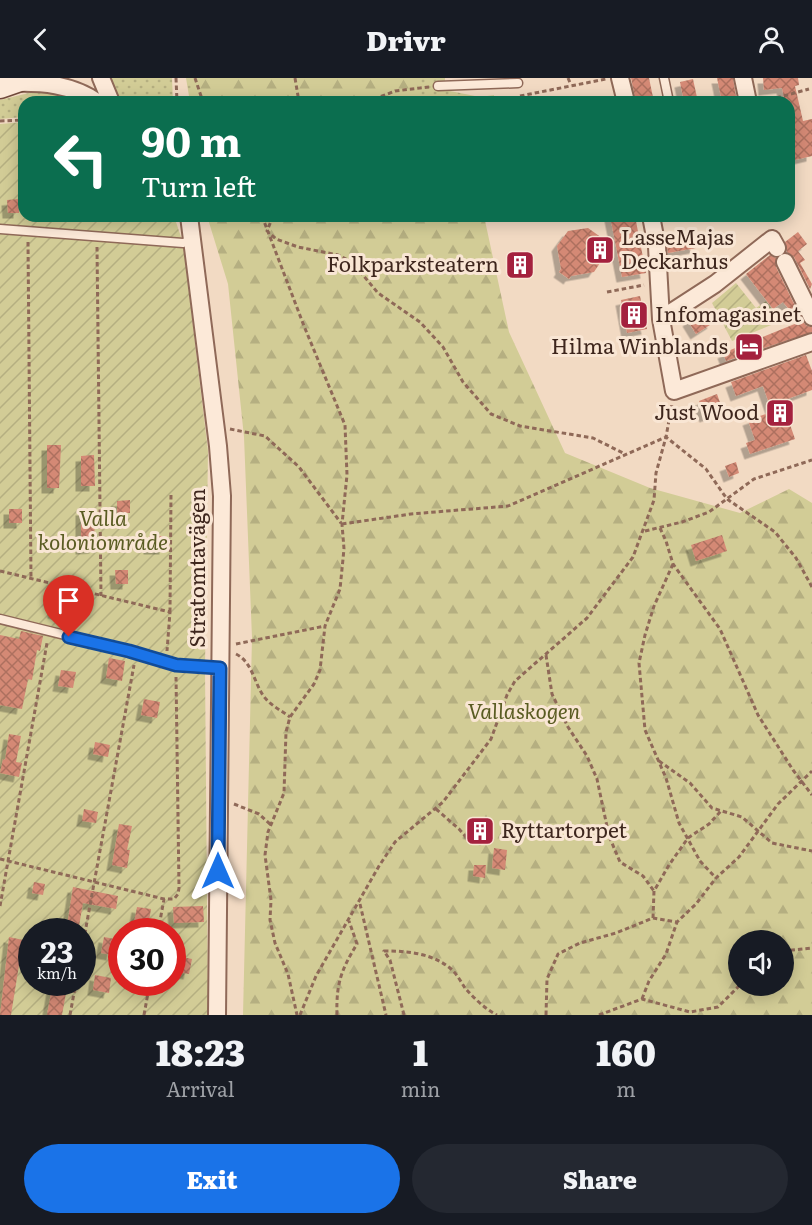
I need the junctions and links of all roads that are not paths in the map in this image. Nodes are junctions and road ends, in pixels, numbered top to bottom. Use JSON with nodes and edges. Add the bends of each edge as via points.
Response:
{"nodes":[{"id":1,"x":101,"y":78,"type":"edge"},
{"id":2,"x":620,"y":78,"type":"edge"},
{"id":3,"x":664,"y":78,"type":"edge"},
{"id":4,"x":743,"y":78,"type":"edge"},
{"id":5,"x":10,"y":82,"type":"edge"},
{"id":6,"x":518,"y":83,"type":"dead end"},
{"id":7,"x":438,"y":86,"type":"road end"},
{"id":8,"x":86,"y":96,"type":"edge"},
{"id":9,"x":108,"y":96,"type":"edge"},
{"id":10,"x":624,"y":96,"type":"edge"},
{"id":11,"x":668,"y":96,"type":"edge"},
{"id":12,"x":747,"y":96,"type":"edge"},
{"id":13,"x":652,"y":222,"type":"edge"},
{"id":14,"x":189,"y":226,"type":"edge"},
{"id":15,"x":0,"y":229,"type":"edge"},
{"id":16,"x":812,"y":317,"type":"edge"},
{"id":17,"x":661,"y":319,"type":"junction"},
{"id":18,"x":812,"y":342,"type":"edge"},
{"id":19,"x":0,"y":619,"type":"edge"},
{"id":20,"x":220,"y":668,"type":"junction"},
{"id":21,"x":217,"y":1015,"type":"edge"}],
"edges":[{"from":1,"to":9,"type":"street"},
{"from":2,"to":10,"type":"street"},
{"from":3,"to":11,"type":"lane"},
{"from":4,"to":12,"type":"street"},
{"from":5,"to":8,"type":"street","via":[[52,84]]},
{"from":6,"to":7,"type":"lane"},
{"from":13,"to":17,"type":"street"},
{"from":14,"to":15,"type":"lane","via":[[183,243]]},
{"from":14,"to":20,"type":"street","name":"Stratomtavägen","via":[[222,496]]},
{"from":16,"to":17,"type":"street","via":[[778,250]]},
{"from":17,"to":18,"type":"street","via":[[674,391]]},
{"from":19,"to":20,"type":"lane","via":[[167,663]]},
{"from":20,"to":21,"type":"street","name":"Stratomtavägen"}]}
